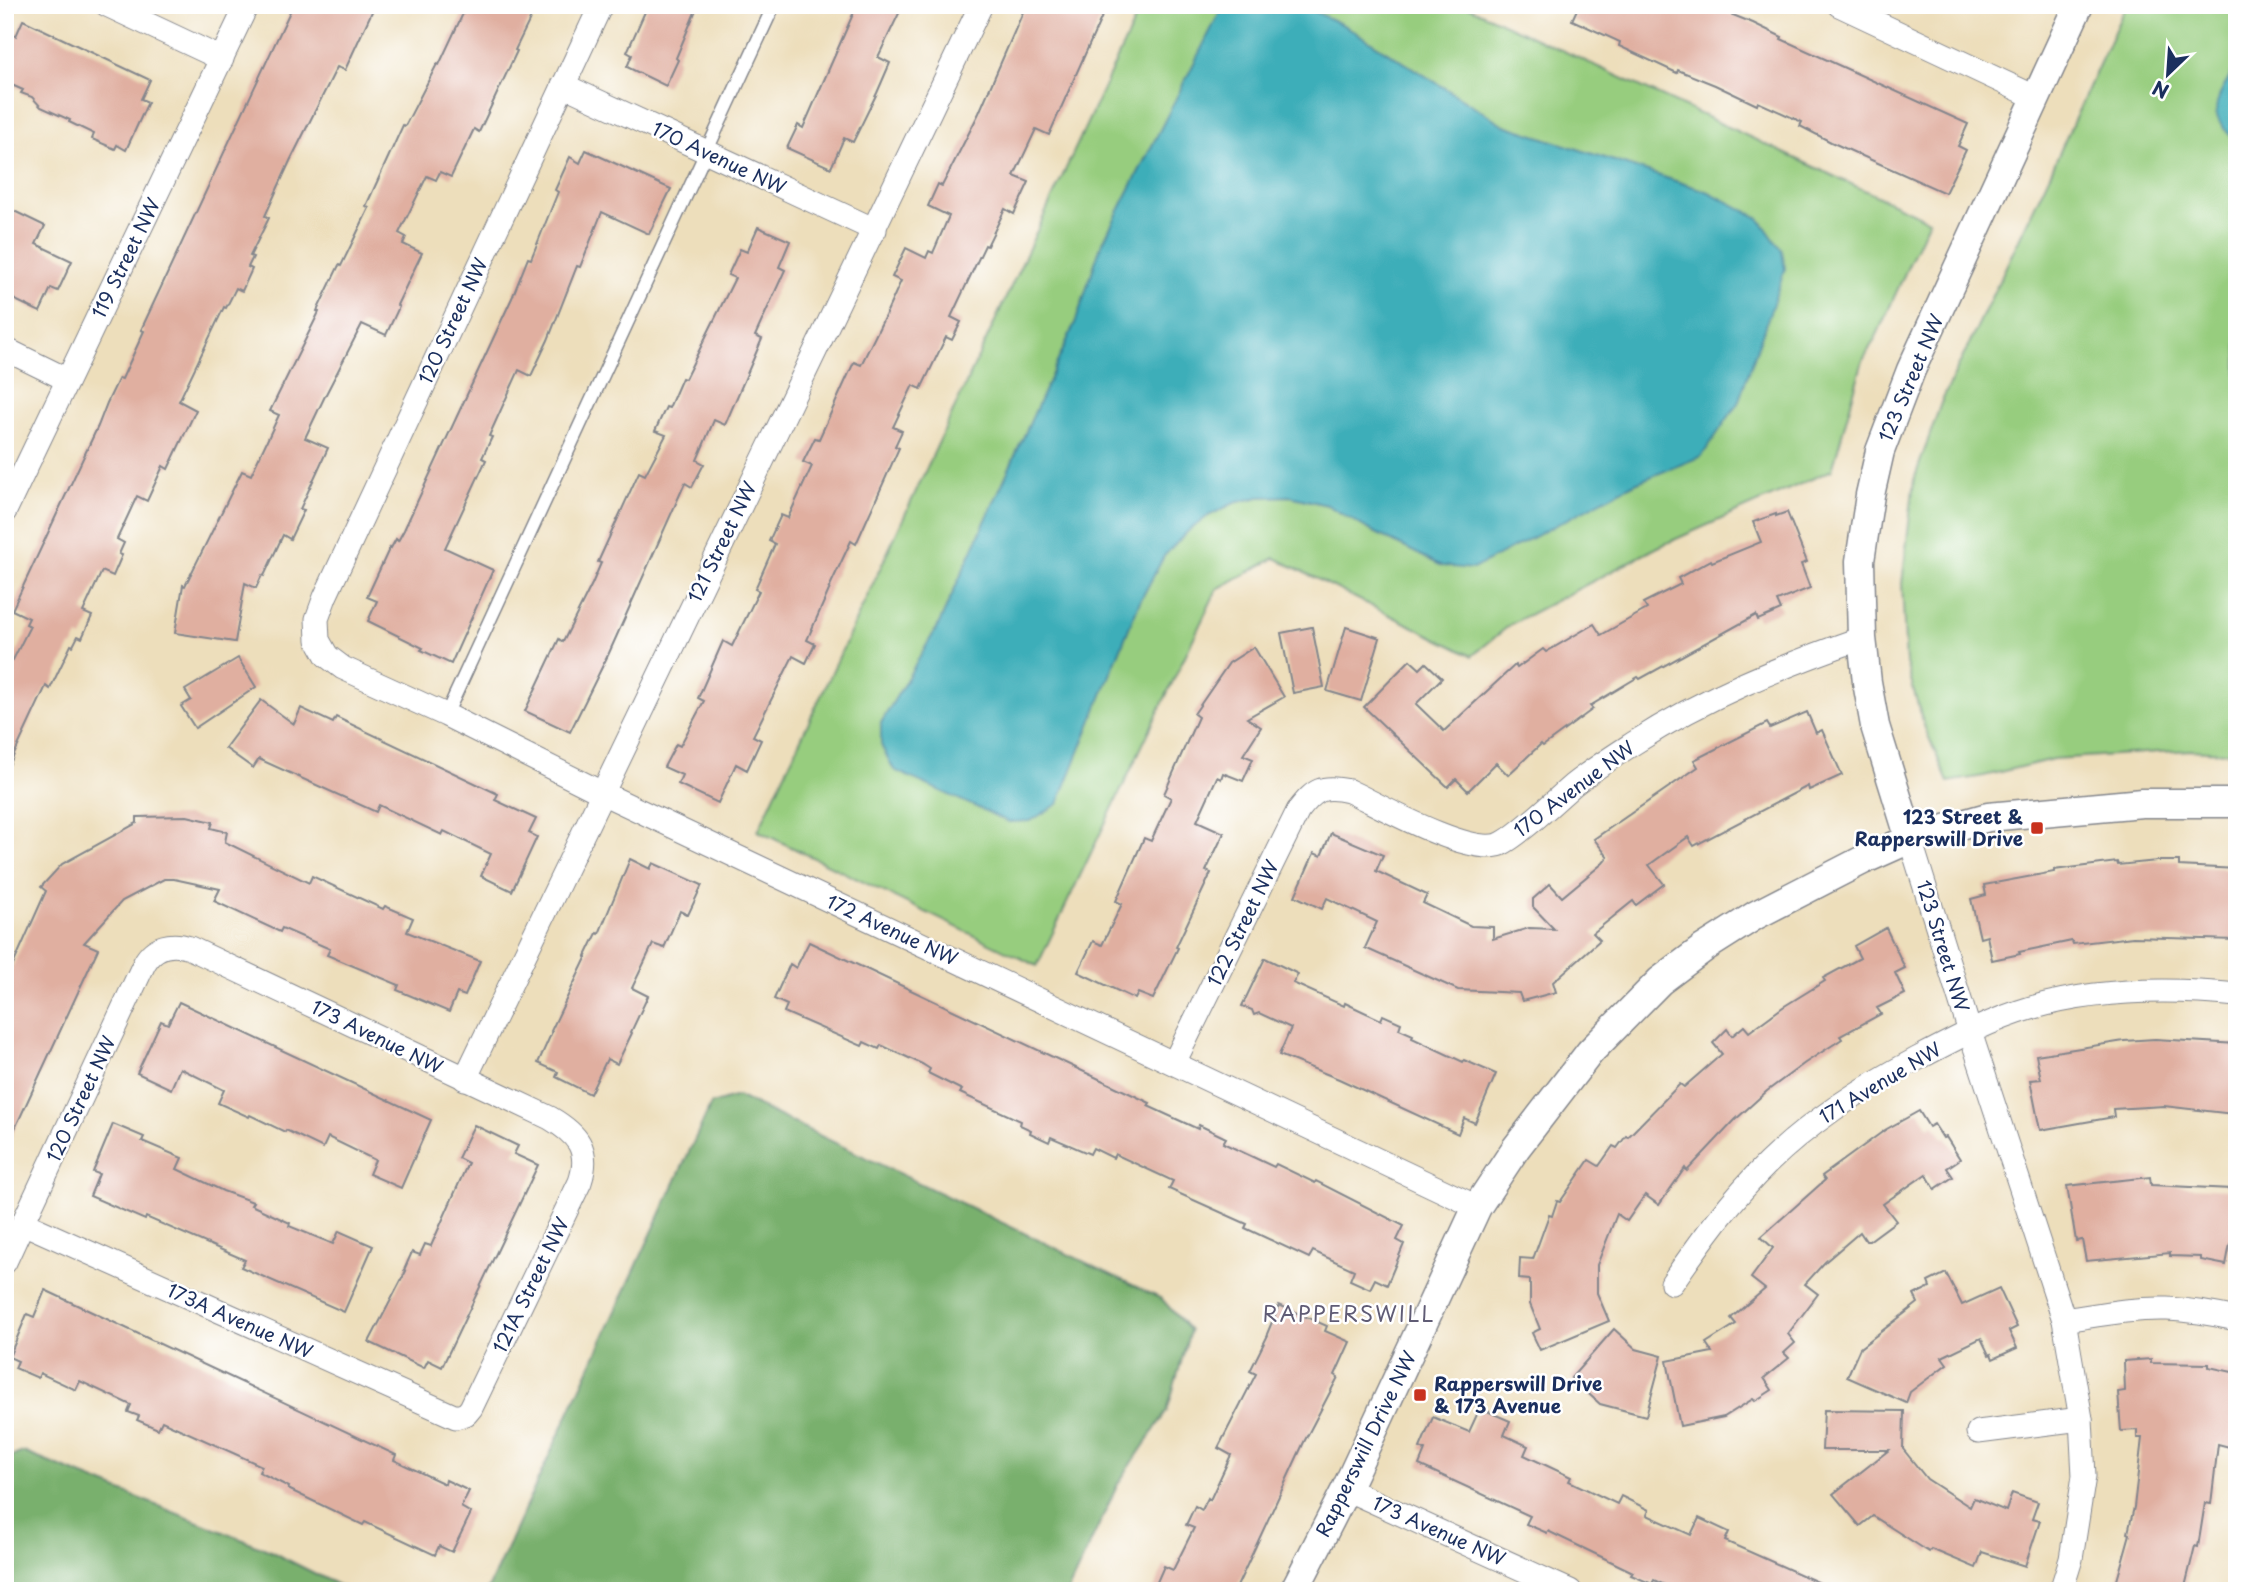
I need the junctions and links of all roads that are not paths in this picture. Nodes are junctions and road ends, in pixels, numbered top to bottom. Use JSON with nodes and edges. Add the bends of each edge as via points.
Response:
{"nodes":[{"id":1,"x":107,"y":5,"type":"edge"},
{"id":2,"x":247,"y":5,"type":"edge"},
{"id":3,"x":601,"y":5,"type":"edge"},
{"id":4,"x":774,"y":5,"type":"edge"},
{"id":5,"x":981,"y":5,"type":"edge"},
{"id":6,"x":1839,"y":5,"type":"edge"},
{"id":7,"x":2080,"y":5,"type":"edge"},
{"id":8,"x":222,"y":59,"type":"junction"},
{"id":9,"x":563,"y":85,"type":"junction"},
{"id":10,"x":2037,"y":98,"type":"junction"},
{"id":11,"x":705,"y":151,"type":"junction"},
{"id":12,"x":875,"y":230,"type":"junction"},
{"id":13,"x":5,"y":349,"type":"edge"},
{"id":14,"x":66,"y":379,"type":"junction"},
{"id":15,"x":5,"y":511,"type":"edge"},
{"id":16,"x":1861,"y":638,"type":"junction"},
{"id":17,"x":318,"y":640,"type":"joint"},
{"id":18,"x":446,"y":715,"type":"junction"},
{"id":19,"x":1320,"y":789,"type":"joint"},
{"id":20,"x":600,"y":792,"type":"junction"},
{"id":21,"x":2237,"y":803,"type":"edge"},
{"id":22,"x":1910,"y":839,"type":"junction"},
{"id":23,"x":167,"y":945,"type":"joint"},
{"id":24,"x":2237,"y":995,"type":"edge"},
{"id":25,"x":1970,"y":1031,"type":"junction"},
{"id":26,"x":1174,"y":1063,"type":"junction"},
{"id":27,"x":465,"y":1079,"type":"junction"},
{"id":28,"x":580,"y":1142,"type":"joint"},
{"id":29,"x":1477,"y":1207,"type":"junction"},
{"id":30,"x":23,"y":1223,"type":"junction"},
{"id":31,"x":5,"y":1262,"type":"edge"},
{"id":32,"x":1672,"y":1283,"type":"dead end"},
{"id":33,"x":2237,"y":1319,"type":"edge"},
{"id":34,"x":2064,"y":1320,"type":"junction"},
{"id":35,"x":456,"y":1417,"type":"joint"},
{"id":36,"x":2081,"y":1419,"type":"junction"},
{"id":37,"x":1978,"y":1432,"type":"dead end"},
{"id":38,"x":1346,"y":1489,"type":"junction"},
{"id":39,"x":1294,"y":1591,"type":"edge"},
{"id":40,"x":1570,"y":1591,"type":"edge"},
{"id":41,"x":2061,"y":1591,"type":"edge"}],
"edges":[{"from":1,"to":8,"type":"street"},
{"from":2,"to":8,"type":"street","name":"119 Street NW"},
{"from":3,"to":9,"type":"street","name":"120 Street NW"},
{"from":4,"to":11,"type":"lane"},
{"from":5,"to":12,"type":"street","name":"121 Street NW"},
{"from":6,"to":10,"type":"street"},
{"from":7,"to":10,"type":"street","name":"123 Street NW"},
{"from":8,"to":14,"type":"street","name":"119 Street NW"},
{"from":9,"to":11,"type":"street","name":"170 Avenue NW"},
{"from":9,"to":17,"type":"street","name":"120 Street NW","via":[[325,597],[317,619]]},
{"from":10,"to":16,"type":"street","name":"123 Street NW","via":[[1911,370],[1880,451],[1860,561]]},
{"from":11,"to":12,"type":"street","name":"170 Avenue NW"},
{"from":11,"to":18,"type":"lane"},
{"from":12,"to":20,"type":"street","name":"121 Street NW"},
{"from":13,"to":14,"type":"street"},
{"from":14,"to":15,"type":"street","name":"119 Street NW"},
{"from":16,"to":19,"type":"street","name":"170 Avenue NW","via":[[1737,686],[1687,711],[1576,783],[1499,845],[1460,842],[1349,791]]},
{"from":16,"to":22,"type":"street","name":"123 Street NW","via":[[1875,726]]},
{"from":17,"to":18,"type":"street","name":"172 Avenue NW","via":[[327,656],[343,668]]},
{"from":18,"to":20,"type":"street","name":"172 Avenue NW"},
{"from":19,"to":26,"type":"street","name":"122 Street NW","via":[[1298,811]]},
{"from":20,"to":26,"type":"street","name":"172 Avenue NW"},
{"from":20,"to":27,"type":"street","name":"121 Street NW"},
{"from":21,"to":22,"type":"street","name":"Rapperswill Drive NW","via":[[2142,803],[1988,817]]},
{"from":22,"to":25,"type":"street","name":"123 Street NW"},
{"from":22,"to":29,"type":"street","name":"Rapperswill Drive NW","via":[[1756,915],[1660,981],[1582,1061]]},
{"from":23,"to":27,"type":"street","name":"173 Avenue NW","via":[[190,948]]},
{"from":23,"to":30,"type":"street","name":"120 Street NW","via":[[148,956]]},
{"from":24,"to":25,"type":"street","name":"171 Avenue NW","via":[[2130,991],[2034,1007]]},
{"from":25,"to":32,"type":"street","name":"171 Avenue NW","via":[[1895,1070],[1803,1131],[1733,1201]]},
{"from":25,"to":34,"type":"street","name":"123 Street NW"},
{"from":26,"to":29,"type":"street","name":"172 Avenue NW"},
{"from":27,"to":28,"type":"street","name":"173 Avenue NW","via":[[550,1118]]},
{"from":28,"to":35,"type":"street","name":"121A Street NW","via":[[584,1169],[580,1182],[471,1408]]},
{"from":29,"to":38,"type":"street","name":"Rapperswill Drive NW"},
{"from":30,"to":31,"type":"street","name":"120 Street NW"},
{"from":30,"to":35,"type":"street","name":"173A Avenue NW"},
{"from":33,"to":34,"type":"street","via":[[2168,1309]]},
{"from":34,"to":36,"type":"street","name":"123 Street NW"},
{"from":36,"to":37,"type":"street"},
{"from":36,"to":41,"type":"street","name":"123 Street NW","via":[[2084,1476],[2071,1559]]},
{"from":38,"to":39,"type":"street","name":"Rapperswill Drive NW"},
{"from":38,"to":40,"type":"street","name":"173 Avenue NW"}]}
